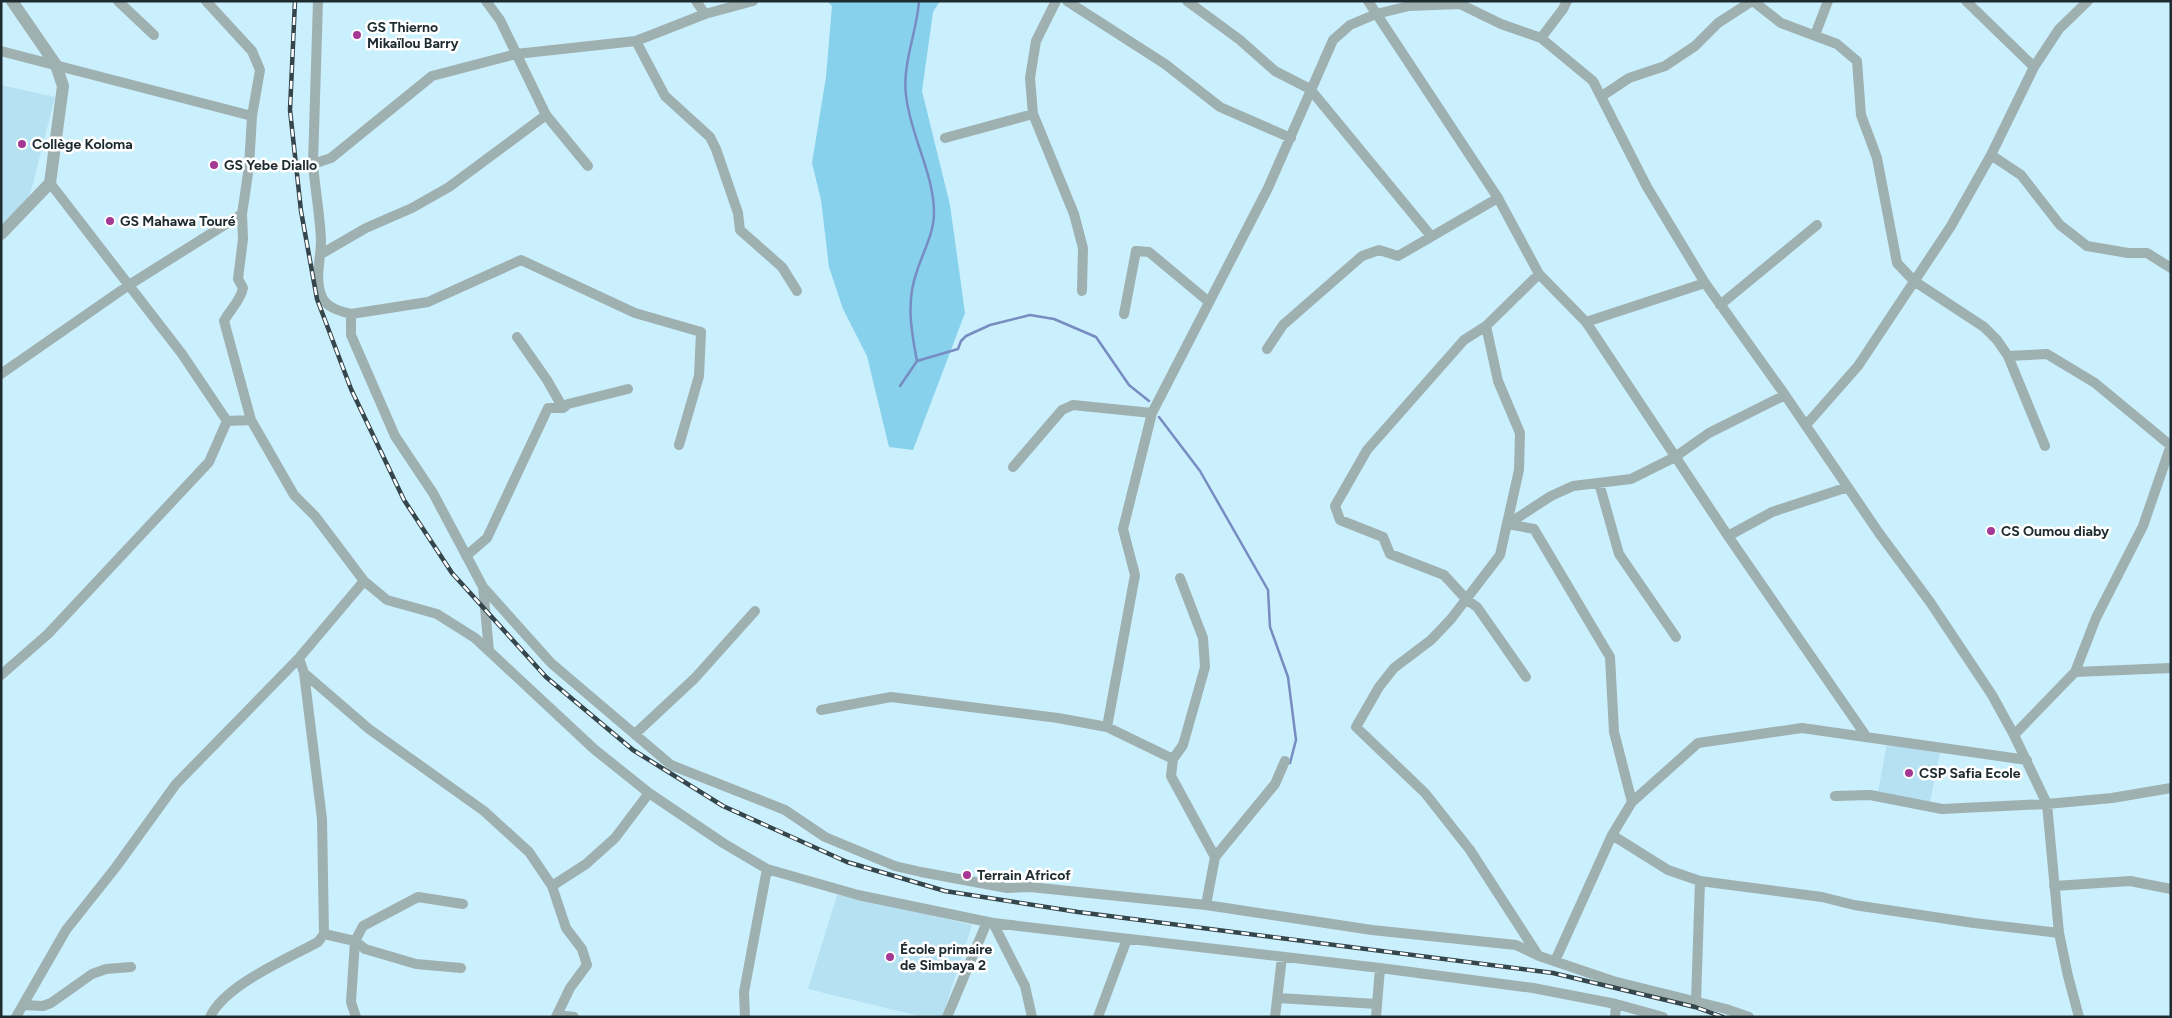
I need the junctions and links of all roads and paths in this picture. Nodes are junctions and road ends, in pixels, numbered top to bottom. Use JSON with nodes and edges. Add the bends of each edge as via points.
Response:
{"nodes":[{"id":1,"x":12,"y":1,"type":"edge"},
{"id":2,"x":118,"y":1,"type":"edge"},
{"id":3,"x":206,"y":1,"type":"edge"},
{"id":4,"x":318,"y":1,"type":"edge"},
{"id":5,"x":486,"y":1,"type":"edge"},
{"id":6,"x":696,"y":1,"type":"edge"},
{"id":7,"x":753,"y":1,"type":"edge"},
{"id":8,"x":1056,"y":1,"type":"edge"},
{"id":9,"x":1067,"y":1,"type":"edge"},
{"id":10,"x":1187,"y":1,"type":"edge"},
{"id":11,"x":1368,"y":1,"type":"edge"},
{"id":12,"x":1567,"y":1,"type":"edge"},
{"id":13,"x":1753,"y":1,"type":"edge"},
{"id":14,"x":1828,"y":1,"type":"edge"},
{"id":15,"x":1966,"y":1,"type":"edge"},
{"id":16,"x":2088,"y":1,"type":"edge"},
{"id":17,"x":1450,"y":2,"type":"edge"},
{"id":18,"x":705,"y":14,"type":"junction"},
{"id":19,"x":1376,"y":14,"type":"junction"},
{"id":20,"x":154,"y":35,"type":"dead end"},
{"id":21,"x":1815,"y":35,"type":"junction"},
{"id":22,"x":1540,"y":38,"type":"junction"},
{"id":23,"x":636,"y":41,"type":"junction"},
{"id":24,"x":1,"y":51,"type":"edge"},
{"id":25,"x":516,"y":54,"type":"junction"},
{"id":26,"x":56,"y":65,"type":"junction"},
{"id":27,"x":2034,"y":66,"type":"junction"},
{"id":28,"x":1310,"y":89,"type":"junction"},
{"id":29,"x":1602,"y":96,"type":"junction"},
{"id":30,"x":546,"y":114,"type":"junction"},
{"id":31,"x":1033,"y":114,"type":"junction"},
{"id":32,"x":252,"y":116,"type":"junction"},
{"id":33,"x":946,"y":138,"type":"dead end"},
{"id":34,"x":1291,"y":138,"type":"junction"},
{"id":35,"x":1991,"y":155,"type":"junction"},
{"id":36,"x":313,"y":164,"type":"junction"},
{"id":37,"x":588,"y":166,"type":"dead end"},
{"id":38,"x":50,"y":183,"type":"junction"},
{"id":39,"x":1498,"y":198,"type":"junction"},
{"id":40,"x":242,"y":214,"type":"junction"},
{"id":41,"x":1817,"y":225,"type":"dead end"},
{"id":42,"x":1,"y":234,"type":"edge"},
{"id":43,"x":1431,"y":236,"type":"junction"},
{"id":44,"x":321,"y":254,"type":"junction"},
{"id":45,"x":2171,"y":268,"type":"edge"},
{"id":46,"x":1539,"y":274,"type":"junction"},
{"id":47,"x":1914,"y":281,"type":"junction"},
{"id":48,"x":1705,"y":283,"type":"junction"},
{"id":49,"x":129,"y":286,"type":"junction"},
{"id":50,"x":798,"y":291,"type":"dead end"},
{"id":51,"x":1082,"y":291,"type":"dead end"},
{"id":52,"x":1209,"y":302,"type":"junction"},
{"id":53,"x":1720,"y":304,"type":"junction"},
{"id":54,"x":351,"y":314,"type":"junction"},
{"id":55,"x":1124,"y":314,"type":"dead end"},
{"id":56,"x":1586,"y":322,"type":"junction"},
{"id":57,"x":1486,"y":326,"type":"junction"},
{"id":58,"x":517,"y":337,"type":"dead end"},
{"id":59,"x":1267,"y":349,"type":"dead end"},
{"id":60,"x":2008,"y":356,"type":"junction"},
{"id":61,"x":1,"y":374,"type":"edge"},
{"id":62,"x":628,"y":389,"type":"dead end"},
{"id":63,"x":1785,"y":395,"type":"junction"},
{"id":64,"x":563,"y":408,"type":"junction"},
{"id":65,"x":1152,"y":412,"type":"junction"},
{"id":66,"x":251,"y":420,"type":"junction"},
{"id":67,"x":228,"y":421,"type":"junction"},
{"id":68,"x":1806,"y":425,"type":"junction"},
{"id":69,"x":679,"y":445,"type":"dead end"},
{"id":70,"x":2045,"y":446,"type":"dead end"},
{"id":71,"x":2171,"y":446,"type":"edge"},
{"id":72,"x":1675,"y":458,"type":"junction"},
{"id":73,"x":1014,"y":467,"type":"dead end"},
{"id":74,"x":1599,"y":483,"type":"junction"},
{"id":75,"x":1848,"y":487,"type":"junction"},
{"id":76,"x":1508,"y":524,"type":"junction"},
{"id":77,"x":1728,"y":536,"type":"junction"},
{"id":78,"x":466,"y":556,"type":"junction"},
{"id":79,"x":1180,"y":578,"type":"dead end"},
{"id":80,"x":364,"y":581,"type":"junction"},
{"id":81,"x":483,"y":587,"type":"junction"},
{"id":82,"x":1467,"y":600,"type":"junction"},
{"id":83,"x":755,"y":611,"type":"dead end"},
{"id":84,"x":1676,"y":637,"type":"dead end"},
{"id":85,"x":489,"y":651,"type":"junction"},
{"id":86,"x":299,"y":658,"type":"junction"},
{"id":87,"x":2171,"y":668,"type":"edge"},
{"id":88,"x":2075,"y":672,"type":"junction"},
{"id":89,"x":304,"y":673,"type":"junction"},
{"id":90,"x":1,"y":674,"type":"edge"},
{"id":91,"x":1526,"y":677,"type":"dead end"},
{"id":92,"x":821,"y":710,"type":"dead end"},
{"id":93,"x":1107,"y":726,"type":"junction"},
{"id":94,"x":635,"y":734,"type":"junction"},
{"id":95,"x":2014,"y":735,"type":"junction"},
{"id":96,"x":1866,"y":736,"type":"junction"},
{"id":97,"x":1173,"y":759,"type":"junction"},
{"id":98,"x":2027,"y":760,"type":"junction"},
{"id":99,"x":1285,"y":761,"type":"dead end"},
{"id":100,"x":2171,"y":788,"type":"edge"},
{"id":101,"x":649,"y":793,"type":"junction"},
{"id":102,"x":1835,"y":796,"type":"dead end"},
{"id":103,"x":1632,"y":802,"type":"junction"},
{"id":104,"x":2047,"y":804,"type":"junction"},
{"id":105,"x":1612,"y":835,"type":"junction"},
{"id":106,"x":1215,"y":857,"type":"junction"},
{"id":107,"x":767,"y":869,"type":"junction"},
{"id":108,"x":1700,"y":881,"type":"junction"},
{"id":109,"x":552,"y":886,"type":"junction"},
{"id":110,"x":2054,"y":886,"type":"junction"},
{"id":111,"x":2171,"y":889,"type":"edge"},
{"id":112,"x":463,"y":904,"type":"dead end"},
{"id":113,"x":1206,"y":905,"type":"junction"},
{"id":114,"x":990,"y":922,"type":"junction"},
{"id":115,"x":2059,"y":933,"type":"junction"},
{"id":116,"x":324,"y":934,"type":"junction"},
{"id":117,"x":1127,"y":939,"type":"junction"},
{"id":118,"x":355,"y":941,"type":"junction"},
{"id":119,"x":1539,"y":956,"type":"junction"},
{"id":120,"x":1282,"y":957,"type":"junction"},
{"id":121,"x":1555,"y":961,"type":"junction"},
{"id":122,"x":131,"y":967,"type":"dead end"},
{"id":123,"x":461,"y":968,"type":"dead end"},
{"id":124,"x":1380,"y":968,"type":"junction"},
{"id":125,"x":1278,"y":998,"type":"junction"},
{"id":126,"x":1696,"y":1002,"type":"junction"},
{"id":127,"x":1377,"y":1004,"type":"junction"},
{"id":128,"x":1616,"y":1004,"type":"junction"},
{"id":129,"x":23,"y":1005,"type":"junction"},
{"id":130,"x":557,"y":1016,"type":"edge"},
{"id":131,"x":16,"y":1017,"type":"edge"},
{"id":132,"x":210,"y":1017,"type":"edge"},
{"id":133,"x":356,"y":1017,"type":"edge"},
{"id":134,"x":574,"y":1017,"type":"edge"},
{"id":135,"x":745,"y":1017,"type":"edge"},
{"id":136,"x":947,"y":1017,"type":"edge"},
{"id":137,"x":1032,"y":1017,"type":"edge"},
{"id":138,"x":1098,"y":1017,"type":"edge"},
{"id":139,"x":1275,"y":1017,"type":"edge"},
{"id":140,"x":1376,"y":1017,"type":"edge"},
{"id":141,"x":1615,"y":1017,"type":"edge"},
{"id":142,"x":1663,"y":1017,"type":"edge"},
{"id":143,"x":1749,"y":1017,"type":"edge"},
{"id":144,"x":2079,"y":1017,"type":"edge"}],
"edges":[{"from":1,"to":26,"type":"street"},
{"from":2,"to":20,"type":"street"},
{"from":3,"to":32,"type":"street","via":[[252,51],[260,70]]},
{"from":4,"to":36,"type":"street"},
{"from":5,"to":25,"type":"street","via":[[500,20]]},
{"from":6,"to":18,"type":"street"},
{"from":7,"to":18,"type":"street"},
{"from":8,"to":31,"type":"street","via":[[1036,41],[1030,78]]},
{"from":9,"to":34,"type":"street","via":[[1165,64],[1220,107]]},
{"from":10,"to":28,"type":"street","via":[[1275,71]]},
{"from":11,"to":19,"type":"street"},
{"from":12,"to":22,"type":"street"},
{"from":13,"to":21,"type":"street","via":[[1781,23]]},
{"from":13,"to":29,"type":"street","via":[[1718,23],[1695,46],[1665,66],[1629,78]]},
{"from":14,"to":21,"type":"street"},
{"from":15,"to":27,"type":"street"},
{"from":16,"to":27,"type":"street","via":[[2059,29]]},
{"from":17,"to":19,"type":"street","via":[[1409,6]]},
{"from":17,"to":22,"type":"street"},
{"from":18,"to":23,"type":"street"},
{"from":19,"to":28,"type":"street","via":[[1350,26],[1333,40]]},
{"from":19,"to":39,"type":"street"},
{"from":21,"to":47,"type":"street","via":[[1838,44],[1857,61],[1861,115],[1877,158],[1897,263]]},
{"from":22,"to":29,"type":"street","via":[[1593,81]]},
{"from":23,"to":25,"type":"street"},
{"from":23,"to":50,"type":"street","via":[[665,96],[710,137],[738,213],[740,230],[782,267]]},
{"from":24,"to":26,"type":"street"},
{"from":25,"to":30,"type":"street"},
{"from":25,"to":36,"type":"street","via":[[432,76],[331,158]]},
{"from":26,"to":32,"type":"street"},
{"from":26,"to":38,"type":"street","via":[[63,86]]},
{"from":27,"to":35,"type":"street"},
{"from":28,"to":34,"type":"street"},
{"from":28,"to":43,"type":"street"},
{"from":29,"to":48,"type":"street","via":[[1647,187]]},
{"from":30,"to":37,"type":"street"},
{"from":30,"to":44,"type":"street","via":[[449,187]]},
{"from":31,"to":33,"type":"street"},
{"from":31,"to":51,"type":"street","via":[[1074,214],[1083,248]]},
{"from":32,"to":40,"type":"street"},
{"from":34,"to":52,"type":"street"},
{"from":35,"to":45,"type":"street","via":[[2021,175],[2060,225],[2087,246],[2147,253]]},
{"from":35,"to":47,"type":"street"},
{"from":36,"to":44,"type":"street"},
{"from":38,"to":42,"type":"street"},
{"from":38,"to":49,"type":"street"},
{"from":39,"to":43,"type":"street"},
{"from":39,"to":46,"type":"street"},
{"from":40,"to":49,"type":"street"},
{"from":40,"to":66,"type":"street","via":[[243,239],[238,279],[243,288],[242,296],[224,321]]},
{"from":41,"to":53,"type":"street"},
{"from":43,"to":59,"type":"street","via":[[1398,256],[1379,250],[1362,256],[1283,325]]},
{"from":44,"to":54,"type":"street","via":[[317,279],[322,299],[335,310]]},
{"from":46,"to":56,"type":"street"},
{"from":46,"to":57,"type":"street"},
{"from":47,"to":60,"type":"street","via":[[1984,327]]},
{"from":47,"to":68,"type":"street","via":[[1858,366]]},
{"from":48,"to":53,"type":"street"},
{"from":48,"to":56,"type":"street"},
{"from":49,"to":61,"type":"street"},
{"from":49,"to":67,"type":"street","via":[[182,354]]},
{"from":52,"to":55,"type":"street","via":[[1150,252],[1136,251]]},
{"from":52,"to":65,"type":"street"},
{"from":53,"to":63,"type":"street"},
{"from":54,"to":69,"type":"street","via":[[428,302],[521,260],[635,313],[701,332],[699,376]]},
{"from":54,"to":78,"type":"street","via":[[351,335],[394,436],[433,493]]},
{"from":56,"to":72,"type":"street"},
{"from":57,"to":76,"type":"street","via":[[1498,382],[1520,433],[1519,470]]},
{"from":57,"to":82,"type":"street","via":[[1464,340],[1367,450],[1335,506],[1340,520],[1384,537],[1390,554],[1444,575]]},
{"from":58,"to":64,"type":"street"},
{"from":60,"to":70,"type":"street"},
{"from":60,"to":71,"type":"street","via":[[2047,354],[2095,383]]},
{"from":62,"to":64,"type":"street"},
{"from":63,"to":68,"type":"street"},
{"from":63,"to":72,"type":"street","via":[[1709,433]]},
{"from":64,"to":78,"type":"street","via":[[548,408],[487,538]]},
{"from":65,"to":73,"type":"street","via":[[1073,405],[1062,410]]},
{"from":65,"to":93,"type":"street","via":[[1123,529],[1135,575]]},
{"from":66,"to":67,"type":"street"},
{"from":66,"to":80,"type":"street","via":[[294,495],[315,516]]},
{"from":67,"to":90,"type":"street","via":[[209,462],[48,634]]},
{"from":68,"to":75,"type":"street"},
{"from":71,"to":88,"type":"street","via":[[2143,526],[2096,618]]},
{"from":72,"to":74,"type":"street","via":[[1631,479]]},
{"from":72,"to":77,"type":"street"},
{"from":74,"to":76,"type":"street","via":[[1573,486]]},
{"from":74,"to":84,"type":"street","via":[[1619,554]]},
{"from":75,"to":77,"type":"street","via":[[1772,512]]},
{"from":75,"to":95,"type":"street","via":[[1936,610]]},
{"from":76,"to":82,"type":"street","via":[[1500,555]]},
{"from":76,"to":103,"type":"street","via":[[1534,529],[1610,657],[1614,732]]},
{"from":77,"to":96,"type":"street"},
{"from":78,"to":81,"type":"street"},
{"from":79,"to":97,"type":"street","via":[[1203,638],[1206,667],[1183,744]]},
{"from":80,"to":85,"type":"street","via":[[387,600],[437,614]]},
{"from":80,"to":86,"type":"street"},
{"from":81,"to":85,"type":"street"},
{"from":81,"to":94,"type":"street","via":[[551,663]]},
{"from":82,"to":91,"type":"street","via":[[1477,608]]},
{"from":82,"to":119,"type":"street","via":[[1431,640],[1394,668],[1379,686],[1356,727],[1425,793],[1470,850]]},
{"from":83,"to":94,"type":"street","via":[[695,678]]},
{"from":85,"to":101,"type":"street","via":[[594,749]]},
{"from":86,"to":89,"type":"street"},
{"from":86,"to":129,"type":"street","via":[[176,784],[66,930]]},
{"from":87,"to":88,"type":"street"},
{"from":88,"to":95,"type":"street"},
{"from":89,"to":109,"type":"street","via":[[369,729],[484,811],[529,852]]},
{"from":89,"to":116,"type":"street","via":[[322,819]]},
{"from":92,"to":93,"type":"street","via":[[892,697]]},
{"from":93,"to":97,"type":"street"},
{"from":94,"to":113,"type":"street","via":[[671,765],[785,810],[825,837],[894,866],[1007,888],[1030,886]]},
{"from":95,"to":98,"type":"street"},
{"from":96,"to":98,"type":"street"},
{"from":96,"to":103,"type":"street","via":[[1802,728],[1698,743]]},
{"from":97,"to":106,"type":"street","via":[[1172,776]]},
{"from":98,"to":104,"type":"street"},
{"from":99,"to":106,"type":"street","via":[[1275,784]]},
{"from":100,"to":104,"type":"street"},
{"from":101,"to":107,"type":"street","via":[[723,844]]},
{"from":101,"to":109,"type":"street","via":[[615,838],[586,864]]},
{"from":102,"to":104,"type":"street","via":[[1870,795],[1942,809]]},
{"from":103,"to":105,"type":"street"},
{"from":104,"to":110,"type":"street"},
{"from":105,"to":108,"type":"street","via":[[1668,870]]},
{"from":105,"to":121,"type":"street"},
{"from":106,"to":113,"type":"street"},
{"from":107,"to":114,"type":"street","via":[[858,895]]},
{"from":107,"to":135,"type":"street","via":[[744,992]]},
{"from":108,"to":115,"type":"street","via":[[1822,896],[1854,905]]},
{"from":108,"to":126,"type":"street"},
{"from":109,"to":130,"type":"street","via":[[566,928],[582,949],[587,965],[570,988]]},
{"from":110,"to":111,"type":"street","via":[[2130,881]]},
{"from":110,"to":115,"type":"street"},
{"from":112,"to":118,"type":"street","via":[[418,897],[363,926]]},
{"from":113,"to":119,"type":"street","via":[[1372,930],[1516,945]]},
{"from":114,"to":117,"type":"street"},
{"from":114,"to":136,"type":"street"},
{"from":114,"to":137,"type":"street","via":[[1025,986]]},
{"from":115,"to":144,"type":"street"},
{"from":116,"to":118,"type":"street"},
{"from":116,"to":132,"type":"street","via":[[318,942],[230,992]]},
{"from":117,"to":120,"type":"street"},
{"from":117,"to":138,"type":"street"},
{"from":118,"to":123,"type":"street","via":[[365,949],[416,964]]},
{"from":118,"to":133,"type":"street","via":[[351,1002]]},
{"from":119,"to":121,"type":"street"},
{"from":120,"to":124,"type":"street"},
{"from":120,"to":125,"type":"street"},
{"from":121,"to":126,"type":"street","via":[[1613,981]]},
{"from":122,"to":129,"type":"street","via":[[92,974],[44,1006]]},
{"from":124,"to":127,"type":"street"},
{"from":124,"to":128,"type":"street","via":[[1533,988]]},
{"from":125,"to":127,"type":"street"},
{"from":125,"to":139,"type":"street"},
{"from":126,"to":143,"type":"street"},
{"from":127,"to":140,"type":"street"},
{"from":128,"to":141,"type":"street"},
{"from":128,"to":142,"type":"street"},
{"from":129,"to":131,"type":"street"},
{"from":130,"to":134,"type":"street"}]}
